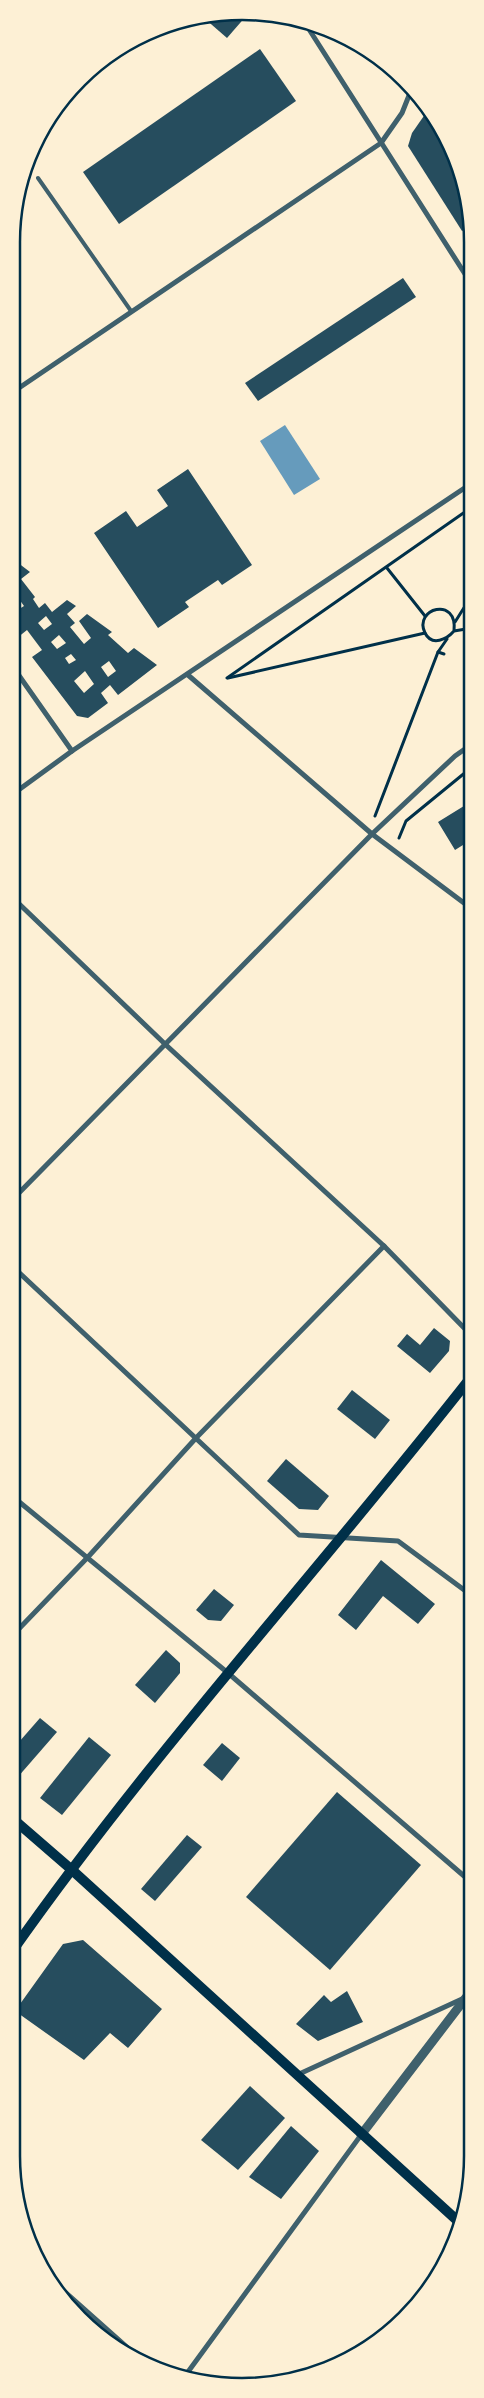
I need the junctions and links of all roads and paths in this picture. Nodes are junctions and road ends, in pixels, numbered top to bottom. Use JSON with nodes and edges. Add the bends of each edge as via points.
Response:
{"nodes":[{"id":1,"x":310,"y":31,"type":"edge"},
{"id":2,"x":409,"y":96,"type":"edge"},
{"id":3,"x":381,"y":143,"type":"junction"},
{"id":4,"x":38,"y":178,"type":"dead end"},
{"id":5,"x":464,"y":273,"type":"edge"},
{"id":6,"x":131,"y":311,"type":"junction"},
{"id":7,"x":20,"y":387,"type":"edge"},
{"id":8,"x":464,"y":488,"type":"edge"},
{"id":9,"x":464,"y":513,"type":"edge"},
{"id":10,"x":387,"y":568,"type":"junction"},
{"id":11,"x":464,"y":608,"type":"edge"},
{"id":12,"x":425,"y":616,"type":"junction"},
{"id":13,"x":455,"y":622,"type":"junction"},
{"id":14,"x":464,"y":629,"type":"edge"},
{"id":15,"x":454,"y":630,"type":"junction"},
{"id":16,"x":425,"y":633,"type":"junction"},
{"id":17,"x":447,"y":639,"type":"junction"},
{"id":18,"x":438,"y":652,"type":"junction"},
{"id":19,"x":444,"y":654,"type":"dead end"},
{"id":20,"x":188,"y":675,"type":"junction"},
{"id":21,"x":20,"y":676,"type":"edge"},
{"id":22,"x":464,"y":750,"type":"edge"},
{"id":23,"x":72,"y":751,"type":"junction"},
{"id":24,"x":464,"y":774,"type":"edge"},
{"id":25,"x":20,"y":789,"type":"edge"},
{"id":26,"x":382,"y":809,"type":"dead end"},
{"id":27,"x":372,"y":834,"type":"junction"},
{"id":28,"x":399,"y":838,"type":"dead end"},
{"id":29,"x":464,"y":903,"type":"edge"},
{"id":30,"x":20,"y":906,"type":"edge"},
{"id":31,"x":166,"y":1045,"type":"junction"},
{"id":32,"x":20,"y":1192,"type":"edge"},
{"id":33,"x":384,"y":1246,"type":"junction"},
{"id":34,"x":20,"y":1273,"type":"edge"},
{"id":35,"x":464,"y":1328,"type":"edge"},
{"id":36,"x":464,"y":1386,"type":"edge"},
{"id":37,"x":196,"y":1438,"type":"junction"},
{"id":38,"x":20,"y":1502,"type":"edge"},
{"id":39,"x":340,"y":1538,"type":"junction"},
{"id":40,"x":88,"y":1557,"type":"junction"},
{"id":41,"x":464,"y":1590,"type":"edge"},
{"id":42,"x":20,"y":1628,"type":"edge"},
{"id":43,"x":228,"y":1673,"type":"junction"},
{"id":44,"x":20,"y":1825,"type":"edge"},
{"id":45,"x":72,"y":1870,"type":"junction"},
{"id":46,"x":464,"y":1876,"type":"edge"},
{"id":47,"x":20,"y":1942,"type":"edge"},
{"id":48,"x":464,"y":1996,"type":"edge"},
{"id":49,"x":464,"y":1999,"type":"edge"},
{"id":50,"x":296,"y":2075,"type":"junction"},
{"id":51,"x":361,"y":2134,"type":"junction"},
{"id":52,"x":455,"y":2218,"type":"edge"},
{"id":53,"x":72,"y":2298,"type":"edge"},
{"id":54,"x":122,"y":2343,"type":"edge"},
{"id":55,"x":189,"y":2371,"type":"edge"}],
"edges":[{"from":1,"to":3,"type":"street"},
{"from":2,"to":3,"type":"street","via":[[402,113]]},
{"from":3,"to":5,"type":"street"},
{"from":3,"to":6,"type":"street"},
{"from":4,"to":6,"type":"lane"},
{"from":6,"to":7,"type":"street"},
{"from":8,"to":20,"type":"street"},
{"from":9,"to":10,"type":"path"},
{"from":10,"to":12,"type":"path"},
{"from":10,"to":16,"type":"path","via":[[227,678]]},
{"from":11,"to":13,"type":"path"},
{"from":12,"to":13,"type":"path","via":[[433,609],[443,609]]},
{"from":12,"to":16,"type":"path"},
{"from":13,"to":15,"type":"path"},
{"from":14,"to":15,"type":"path"},
{"from":15,"to":17,"type":"path"},
{"from":16,"to":17,"type":"path","via":[[431,639]]},
{"from":17,"to":18,"type":"path"},
{"from":18,"to":19,"type":"path"},
{"from":18,"to":26,"type":"path","via":[[375,816]]},
{"from":20,"to":23,"type":"street"},
{"from":20,"to":27,"type":"street"},
{"from":21,"to":23,"type":"street"},
{"from":22,"to":27,"type":"street"},
{"from":23,"to":25,"type":"street"},
{"from":24,"to":28,"type":"path","via":[[406,821]]},
{"from":27,"to":29,"type":"street"},
{"from":27,"to":31,"type":"street"},
{"from":30,"to":31,"type":"street"},
{"from":31,"to":32,"type":"street"},
{"from":31,"to":33,"type":"street"},
{"from":33,"to":35,"type":"street"},
{"from":33,"to":37,"type":"street"},
{"from":34,"to":37,"type":"street"},
{"from":36,"to":39,"type":"main road"},
{"from":37,"to":39,"type":"street","via":[[299,1535]]},
{"from":37,"to":40,"type":"street"},
{"from":38,"to":40,"type":"street"},
{"from":39,"to":41,"type":"street","via":[[398,1541]]},
{"from":39,"to":43,"type":"main road"},
{"from":40,"to":42,"type":"street"},
{"from":40,"to":43,"type":"street"},
{"from":43,"to":45,"type":"main road"},
{"from":43,"to":46,"type":"street"},
{"from":44,"to":45,"type":"main road"},
{"from":45,"to":47,"type":"main road"},
{"from":45,"to":50,"type":"main road"},
{"from":48,"to":50,"type":"street"},
{"from":49,"to":51,"type":"street"},
{"from":50,"to":51,"type":"main road"},
{"from":51,"to":52,"type":"main road"},
{"from":51,"to":55,"type":"street"},
{"from":53,"to":54,"type":"street"}]}
